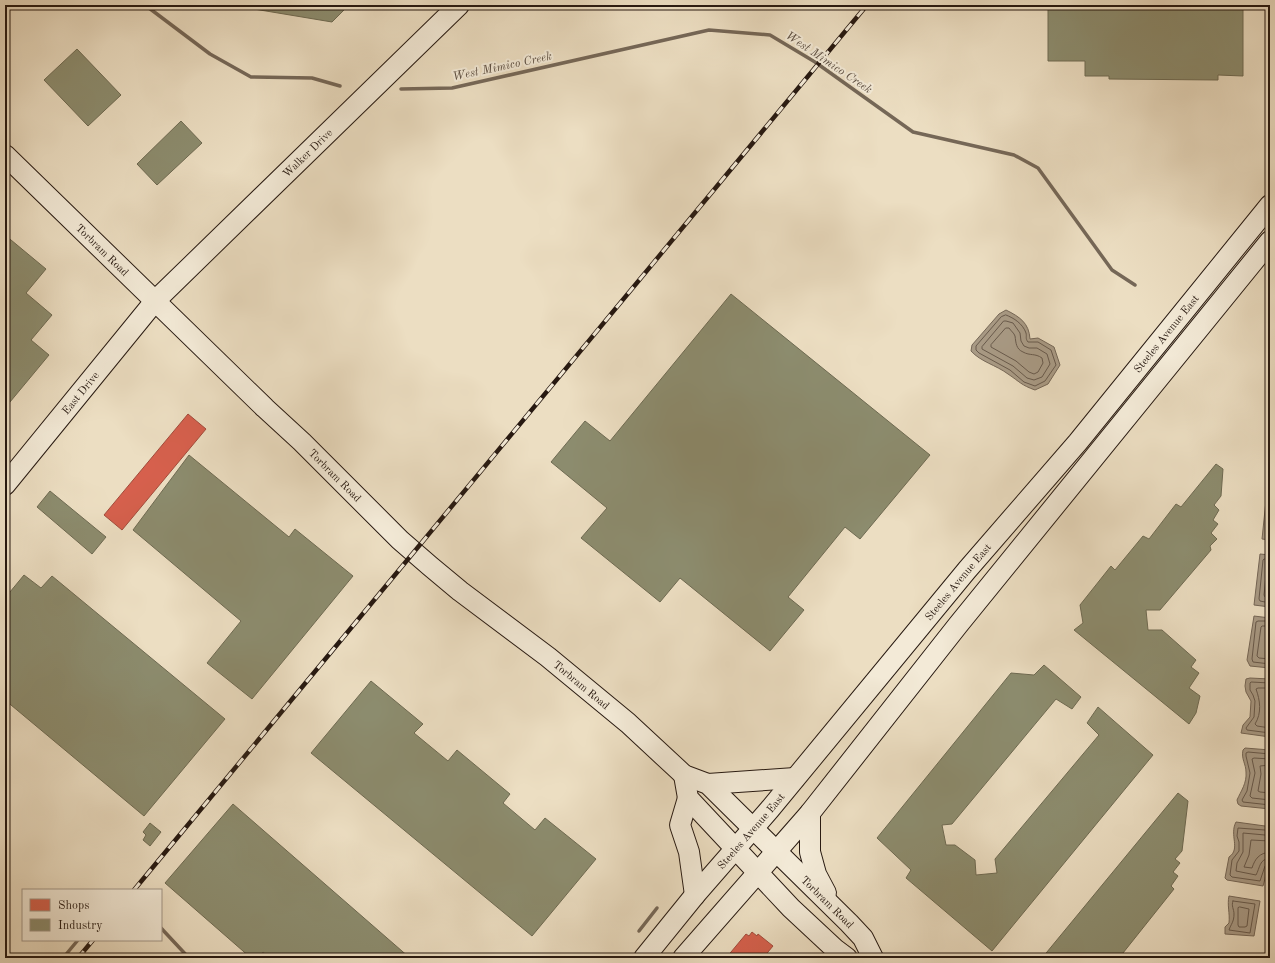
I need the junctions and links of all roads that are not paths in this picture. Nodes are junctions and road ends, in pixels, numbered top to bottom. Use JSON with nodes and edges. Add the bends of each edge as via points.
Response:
{"nodes":[{"id":1,"x":459,"y":5,"type":"edge"},
{"id":2,"x":5,"y":155,"type":"edge"},
{"id":3,"x":1270,"y":205,"type":"edge"},
{"id":4,"x":1270,"y":241,"type":"edge"},
{"id":5,"x":155,"y":301,"type":"junction"},
{"id":6,"x":5,"y":485,"type":"edge"},
{"id":7,"x":684,"y":775,"type":"junction"},
{"id":8,"x":795,"y":778,"type":"junction"},
{"id":9,"x":708,"y":784,"type":"junction"},
{"id":10,"x":688,"y":798,"type":"junction"},
{"id":11,"x":810,"y":814,"type":"junction"},
{"id":12,"x":753,"y":828,"type":"junction"},
{"id":13,"x":735,"y":849,"type":"junction"},
{"id":14,"x":776,"y":851,"type":"junction"},
{"id":15,"x":757,"y":873,"type":"junction"},
{"id":16,"x":695,"y":896,"type":"junction"},
{"id":17,"x":835,"y":909,"type":"junction"},
{"id":18,"x":644,"y":958,"type":"edge"},
{"id":19,"x":683,"y":958,"type":"edge"},
{"id":20,"x":847,"y":958,"type":"edge"},
{"id":21,"x":873,"y":958,"type":"edge"}],
"edges":[{"from":1,"to":5,"type":"main road","name":"Walker Drive"},
{"from":2,"to":5,"type":"main road","name":"Torbram Road"},
{"from":3,"to":8,"type":"main road","name":"Steeles Avenue East","via":[[1078,442],[967,570]]},
{"from":4,"to":11,"type":"main road","name":"Steeles Avenue East","via":[[958,625]]},
{"from":5,"to":6,"type":"main road","name":"East Drive"},
{"from":5,"to":7,"type":"main road","name":"Torbram Road","via":[[400,540],[460,591],[548,657],[628,723]]},
{"from":7,"to":9,"type":"main road","name":"Torbram Road"},
{"from":7,"to":10,"type":"main road"},
{"from":8,"to":9,"type":"main road"},
{"from":8,"to":12,"type":"main road","name":"Steeles Avenue East"},
{"from":9,"to":12,"type":"main road","name":"Torbram Road"},
{"from":10,"to":13,"type":"main road"},
{"from":10,"to":16,"type":"main road","via":[[680,825],[689,852]]},
{"from":11,"to":14,"type":"main road","name":"Steeles Avenue East"},
{"from":11,"to":17,"type":"main road","via":[[810,852],[816,874]]},
{"from":12,"to":13,"type":"main road","name":"Steeles Avenue East"},
{"from":12,"to":14,"type":"main road","name":"Torbram Road"},
{"from":13,"to":15,"type":"main road"},
{"from":13,"to":16,"type":"main road","name":"Steeles Avenue East"},
{"from":14,"to":15,"type":"main road","name":"Steeles Avenue East"},
{"from":14,"to":17,"type":"main road","name":"Torbram Road"},
{"from":15,"to":19,"type":"main road","name":"Steeles Avenue East"},
{"from":15,"to":20,"type":"main road","via":[[791,908]]},
{"from":16,"to":18,"type":"main road","name":"Steeles Avenue East"},
{"from":17,"to":21,"type":"main road","name":"Torbram Road","via":[[863,938]]}]}
